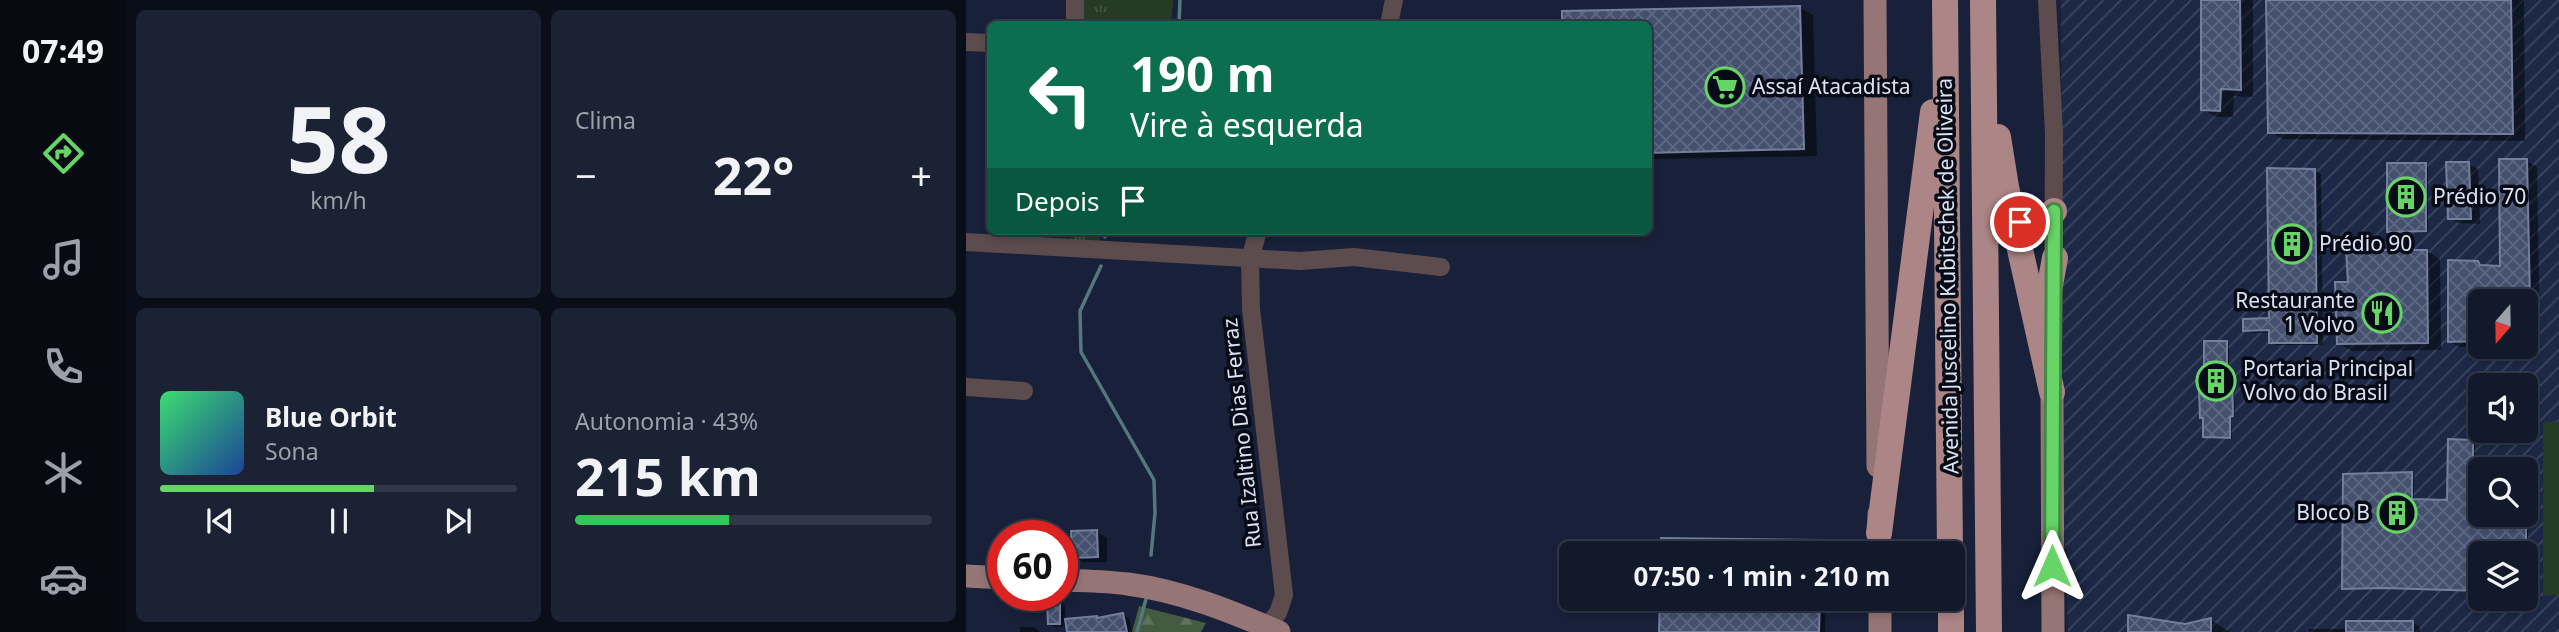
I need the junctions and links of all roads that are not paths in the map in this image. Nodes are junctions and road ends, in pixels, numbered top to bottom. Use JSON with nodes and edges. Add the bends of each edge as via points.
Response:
{"nodes":[{"id":1,"x":1075,"y":0,"type":"edge"},
{"id":2,"x":1394,"y":0,"type":"edge"},
{"id":3,"x":1875,"y":0,"type":"edge"},
{"id":4,"x":1983,"y":0,"type":"edge"},
{"id":5,"x":1990,"y":0,"type":"edge"},
{"id":6,"x":2047,"y":0,"type":"edge"},
{"id":7,"x":1946,"y":7,"type":"edge"},
{"id":8,"x":1075,"y":21,"type":"edge"},
{"id":9,"x":1390,"y":21,"type":"edge"},
{"id":10,"x":966,"y":42,"type":"edge"},
{"id":11,"x":987,"y":43,"type":"edge"},
{"id":12,"x":2054,"y":211,"type":"junction"},
{"id":13,"x":2012,"y":214,"type":"junction"},
{"id":14,"x":1257,"y":235,"type":"edge"},
{"id":15,"x":1060,"y":239,"type":"edge"},
{"id":16,"x":966,"y":242,"type":"edge"},
{"id":17,"x":1250,"y":258,"type":"junction"},
{"id":18,"x":2055,"y":258,"type":"junction"},
{"id":19,"x":1441,"y":267,"type":"dead end"},
{"id":20,"x":2038,"y":321,"type":"junction"},
{"id":21,"x":966,"y":387,"type":"edge"},
{"id":22,"x":1024,"y":391,"type":"dead end"},
{"id":23,"x":2052,"y":392,"type":"junction"},
{"id":24,"x":1879,"y":541,"type":"edge"},
{"id":25,"x":1879,"y":541,"type":"edge"},
{"id":26,"x":1950,"y":541,"type":"edge"},
{"id":27,"x":966,"y":576,"type":"edge"},
{"id":28,"x":987,"y":577,"type":"edge"},
{"id":29,"x":1078,"y":580,"type":"edge"},
{"id":30,"x":1880,"y":611,"type":"edge"},
{"id":31,"x":1951,"y":611,"type":"edge"},
{"id":32,"x":1270,"y":630,"type":"edge"},
{"id":33,"x":1880,"y":632,"type":"edge"},
{"id":34,"x":1951,"y":632,"type":"edge"},
{"id":35,"x":1989,"y":632,"type":"edge"},
{"id":36,"x":2053,"y":632,"type":"edge"}],
"edges":[{"from":1,"to":8,"type":"street"},
{"from":2,"to":9,"type":"street"},
{"from":3,"to":24,"type":"main road"},
{"from":4,"to":35,"type":"highway","name":"Avenida Juscelino Kubitschek de Oliveira"},
{"from":5,"to":13,"type":"highway","via":[[1997,125]]},
{"from":6,"to":12,"type":"street"},
{"from":7,"to":25,"type":"highway"},
{"from":7,"to":26,"type":"highway","name":"Avenida Juscelino Kubitschek de Oliveira"},
{"from":10,"to":11,"type":"street"},
{"from":12,"to":13,"type":"highway","via":[[2028,225]]},
{"from":12,"to":18,"type":"street"},
{"from":13,"to":20,"type":"highway"},
{"from":14,"to":17,"type":"street","name":"Rua Izaltino Dias Ferraz"},
{"from":15,"to":16,"type":"street"},
{"from":15,"to":17,"type":"street"},
{"from":17,"to":19,"type":"street","via":[[1354,257]]},
{"from":17,"to":32,"type":"street","name":"Rua Izaltino Dias Ferraz","via":[[1251,309],[1284,595]]},
{"from":18,"to":20,"type":"highway"},
{"from":18,"to":23,"type":"street"},
{"from":20,"to":23,"type":"highway"},
{"from":21,"to":22,"type":"street"},
{"from":23,"to":36,"type":"main road"},
{"from":27,"to":28,"type":"main road"},
{"from":29,"to":32,"type":"main road","via":[[1155,589],[1208,603]]},
{"from":30,"to":33,"type":"main road"},
{"from":31,"to":34,"type":"highway"}]}
